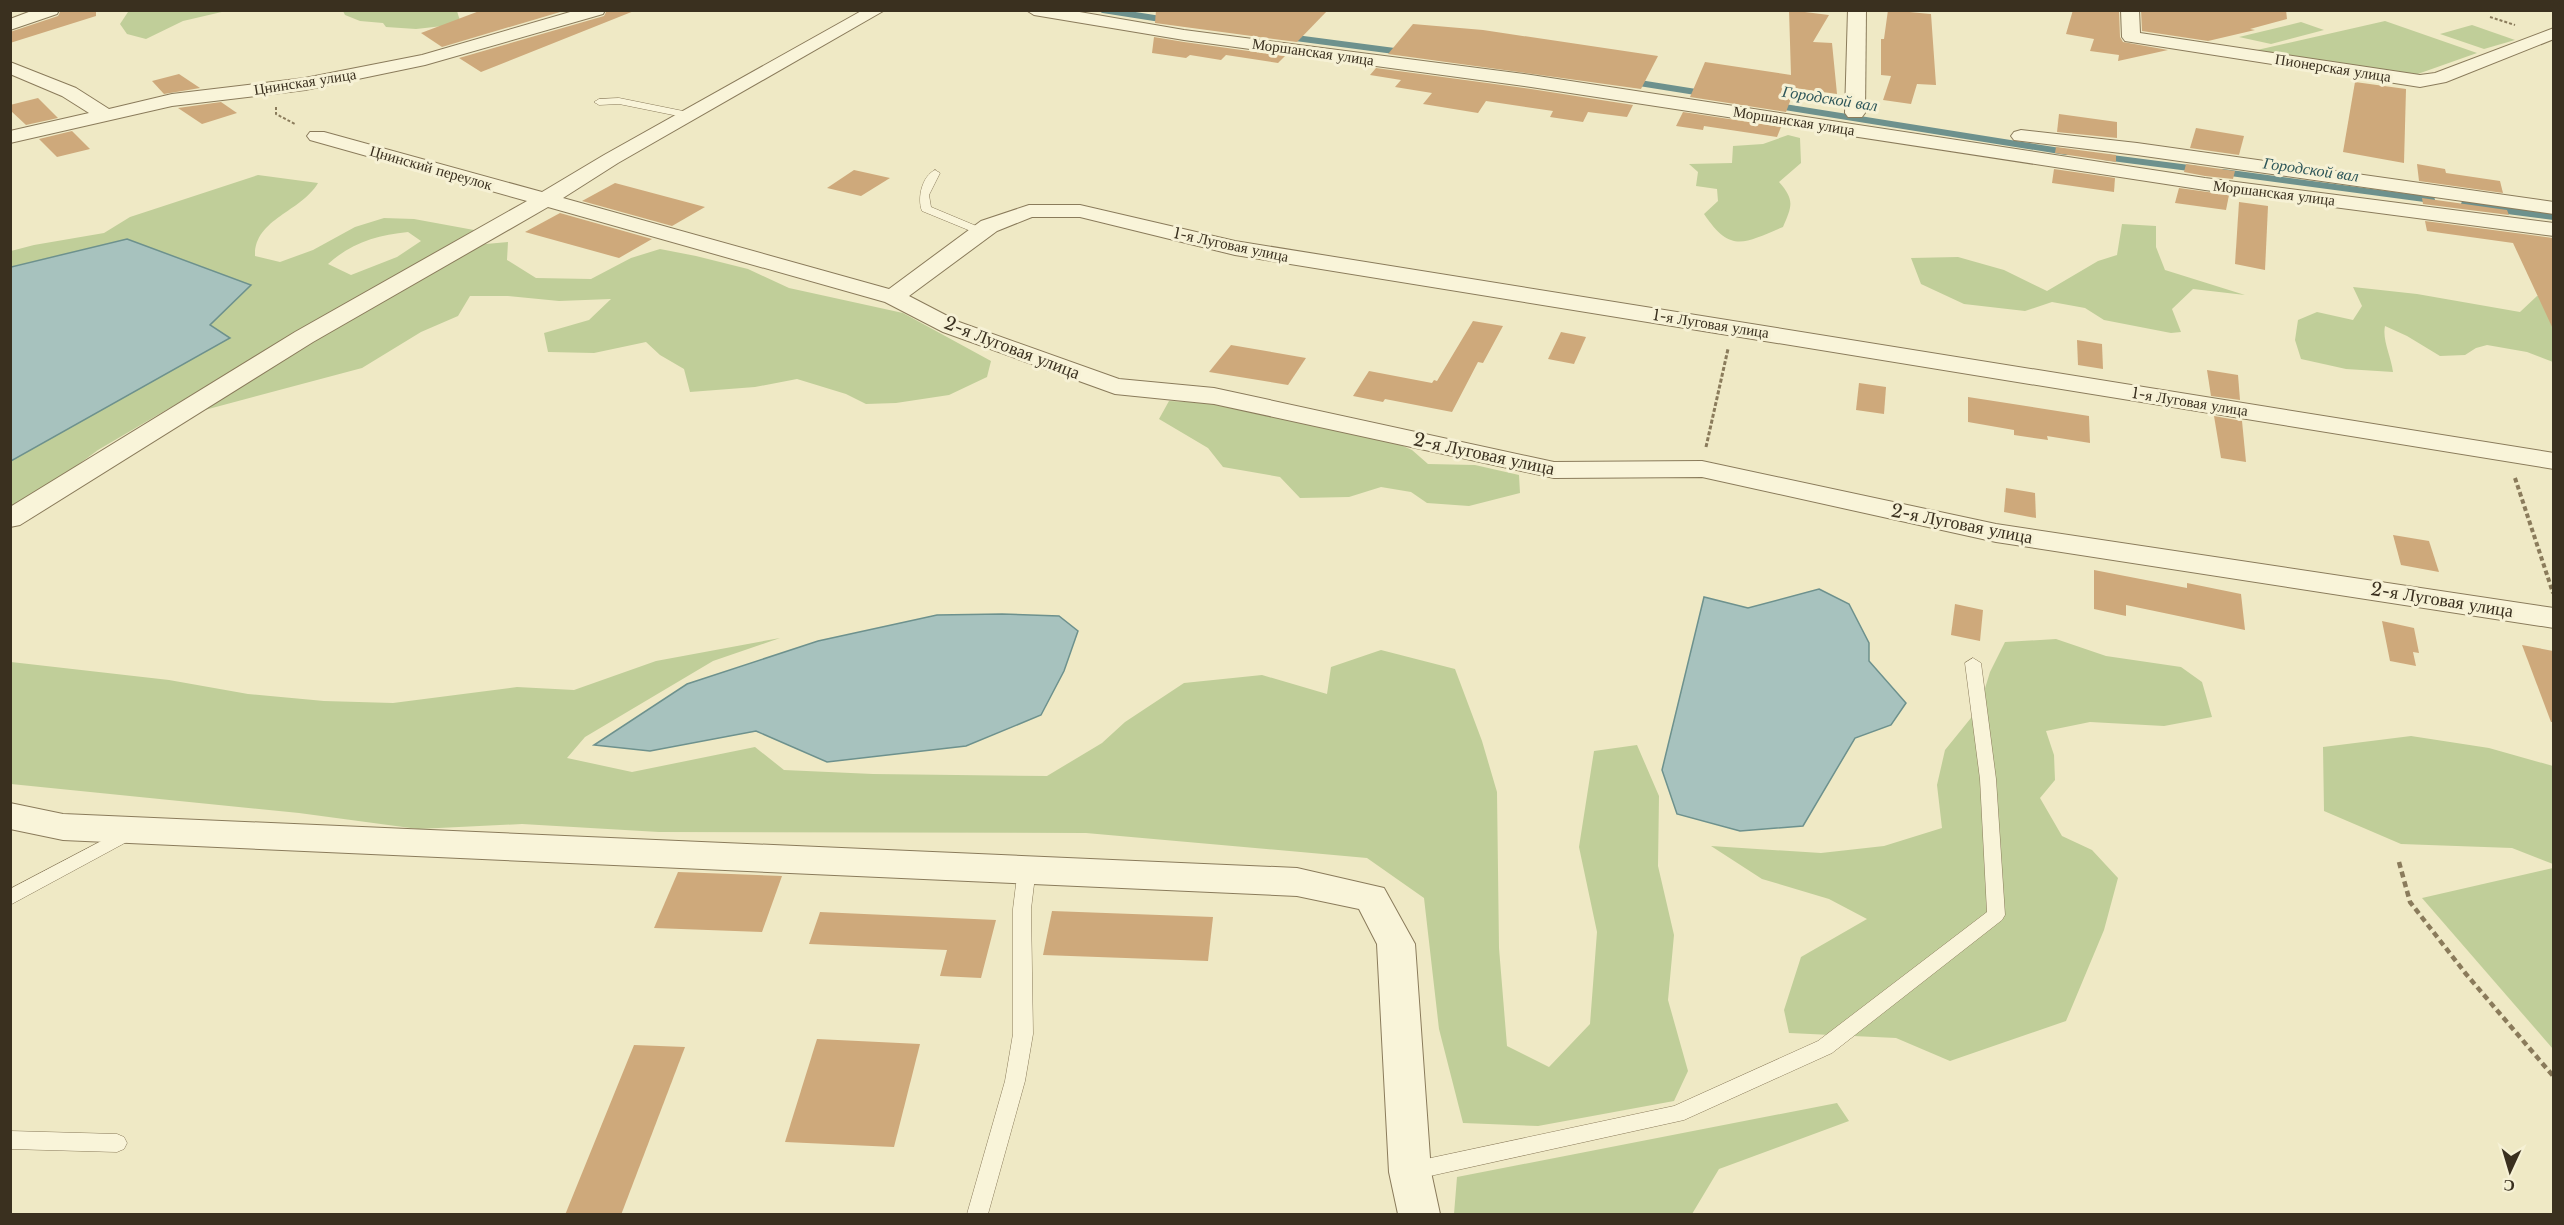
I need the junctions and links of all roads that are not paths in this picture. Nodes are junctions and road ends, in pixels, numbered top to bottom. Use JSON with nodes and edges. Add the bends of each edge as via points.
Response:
{"nodes":[{"id":1,"x":51,"y":10,"type":"edge"},
{"id":2,"x":597,"y":10,"type":"edge"},
{"id":3,"x":877,"y":10,"type":"edge"},
{"id":4,"x":1034,"y":10,"type":"edge"},
{"id":5,"x":1857,"y":10,"type":"edge"},
{"id":6,"x":2130,"y":10,"type":"edge"},
{"id":7,"x":1199,"y":18,"type":"dead end"},
{"id":8,"x":10,"y":24,"type":"edge"},
{"id":9,"x":2553,"y":33,"type":"edge"},
{"id":10,"x":1393,"y":44,"type":"dead end"},
{"id":11,"x":10,"y":67,"type":"edge"},
{"id":12,"x":1785,"y":101,"type":"dead end"},
{"id":13,"x":599,"y":102,"type":"dead end"},
{"id":14,"x":1855,"y":113,"type":"junction"},
{"id":15,"x":104,"y":114,"type":"junction"},
{"id":16,"x":688,"y":115,"type":"junction"},
{"id":17,"x":316,"y":136,"type":"road end"},
{"id":18,"x":10,"y":137,"type":"edge"},
{"id":19,"x":935,"y":173,"type":"dead end"},
{"id":20,"x":545,"y":200,"type":"junction"},
{"id":21,"x":2553,"y":208,"type":"edge"},
{"id":22,"x":2553,"y":230,"type":"edge"},
{"id":23,"x":982,"y":232,"type":"junction"},
{"id":24,"x":893,"y":297,"type":"junction"},
{"id":25,"x":2553,"y":461,"type":"edge"},
{"id":26,"x":10,"y":519,"type":"edge"},
{"id":27,"x":2553,"y":618,"type":"edge"},
{"id":28,"x":1973,"y":663,"type":"dead end"},
{"id":29,"x":10,"y":816,"type":"edge"},
{"id":30,"x":133,"y":830,"type":"junction"},
{"id":31,"x":1027,"y":868,"type":"junction"},
{"id":32,"x":10,"y":898,"type":"edge"},
{"id":33,"x":10,"y":1140,"type":"edge"},
{"id":34,"x":117,"y":1143,"type":"dead end"},
{"id":35,"x":1410,"y":1172,"type":"junction"},
{"id":36,"x":977,"y":1215,"type":"edge"},
{"id":37,"x":1419,"y":1215,"type":"edge"}],
"edges":[{"from":1,"to":8,"type":"street"},
{"from":2,"to":15,"type":"street","name":"Цнинская улица","via":[[425,60]]},
{"from":3,"to":16,"type":"street"},
{"from":4,"to":22,"type":"street","name":"Моршанская улица","via":[[2205,184]]},
{"from":5,"to":14,"type":"street"},
{"from":6,"to":9,"type":"street","name":"Пионерская улица","via":[[2131,37],[2420,81],[2439,78]]},
{"from":7,"to":10,"type":"street","name":"Моршанская улица"},
{"from":11,"to":15,"type":"street","via":[[69,92]]},
{"from":12,"to":14,"type":"street","name":"Моршанская улица"},
{"from":13,"to":16,"type":"lane","via":[[619,101]]},
{"from":14,"to":21,"type":"street","name":"Моршанская улица"},
{"from":15,"to":18,"type":"street","name":"Цнинская улица"},
{"from":16,"to":20,"type":"street"},
{"from":17,"to":20,"type":"street","name":"Цнинский переулок"},
{"from":19,"to":23,"type":"lane","via":[[924,195],[926,209]]},
{"from":20,"to":24,"type":"street","name":"2-я Луговая улица"},
{"from":20,"to":26,"type":"street","via":[[304,338]]},
{"from":23,"to":24,"type":"street","name":"1-я Луговая улица"},
{"from":23,"to":25,"type":"street","name":"1-я Луговая улица","via":[[1029,212],[1080,211],[1235,249]]},
{"from":24,"to":27,"type":"street","name":"2-я Луговая улица","via":[[951,327],[1115,386],[1214,396],[1554,470],[1702,469],[1996,533]]},
{"from":28,"to":35,"type":"lane","via":[[1988,779],[1996,915],[1826,1047],[1677,1114]]},
{"from":29,"to":30,"type":"street","via":[[63,827]]},
{"from":30,"to":31,"type":"street"},
{"from":30,"to":32,"type":"lane"},
{"from":31,"to":35,"type":"street","via":[[1297,882],[1371,898],[1396,944]]},
{"from":31,"to":36,"type":"lane","via":[[1022,909],[1023,1034],[1015,1081]]},
{"from":33,"to":34,"type":"lane"},
{"from":35,"to":37,"type":"street"}]}
